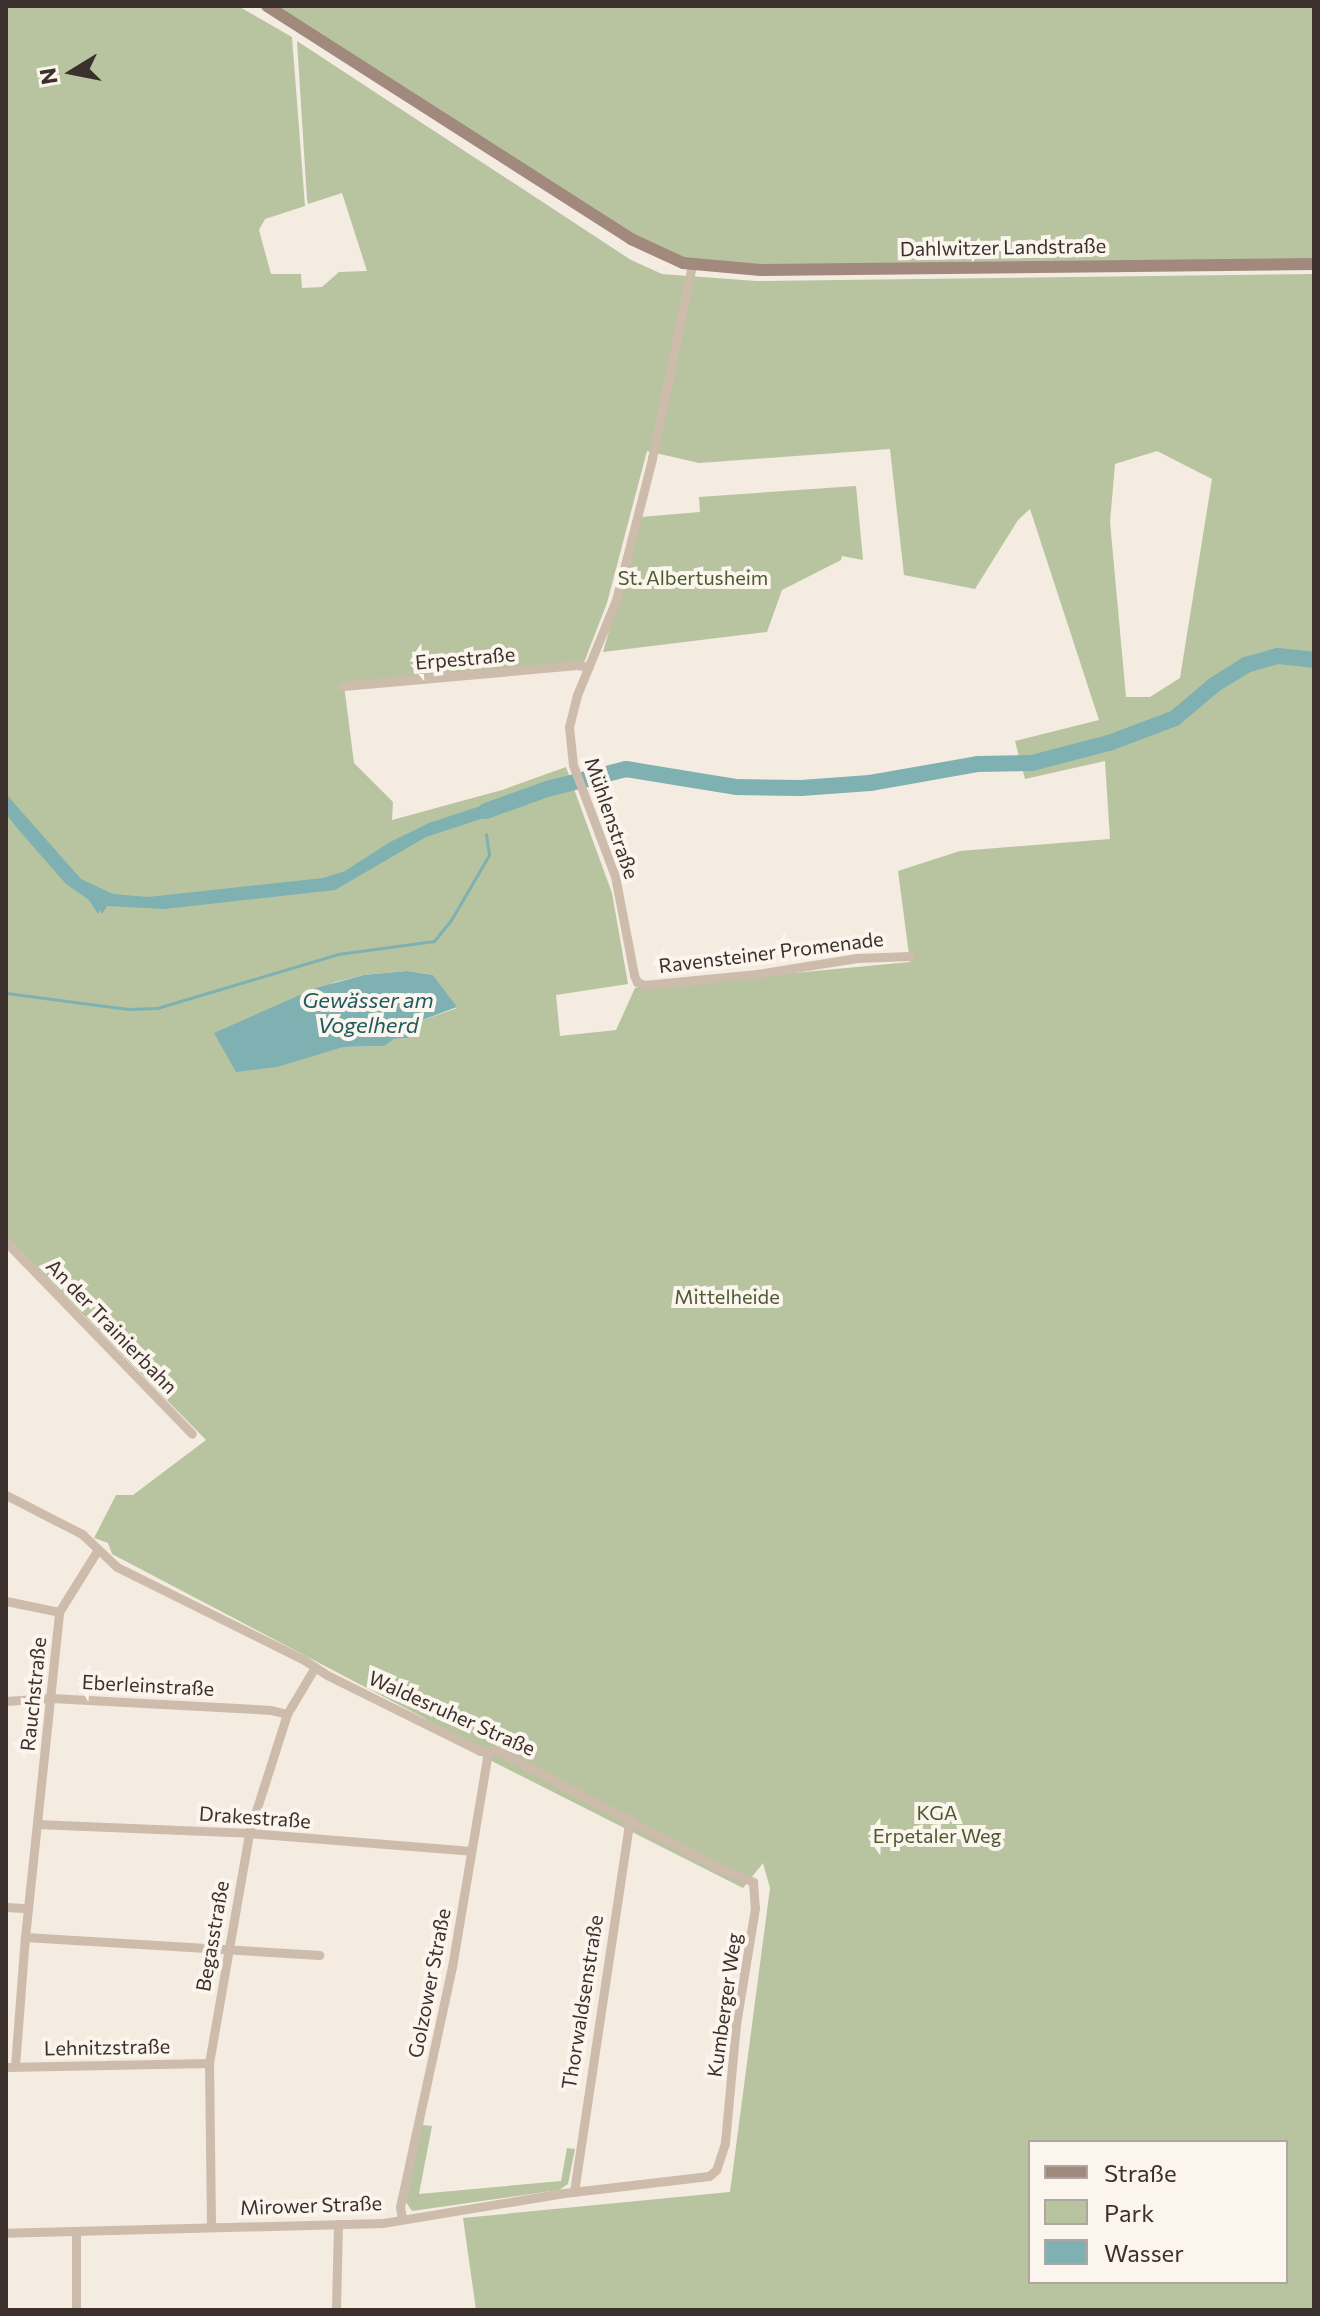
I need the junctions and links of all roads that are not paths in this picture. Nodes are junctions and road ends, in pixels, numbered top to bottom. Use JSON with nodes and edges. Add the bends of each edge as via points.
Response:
{"nodes":[{"id":1,"x":267,"y":6,"type":"edge"},
{"id":2,"x":1314,"y":264,"type":"edge"},
{"id":3,"x":692,"y":265,"type":"junction"},
{"id":4,"x":589,"y":667,"type":"junction"},
{"id":5,"x":343,"y":686,"type":"dead end"},
{"id":6,"x":910,"y":956,"type":"dead end"},
{"id":7,"x":637,"y":982,"type":"joint"},
{"id":8,"x":6,"y":1242,"type":"edge"},
{"id":9,"x":192,"y":1434,"type":"dead end"},
{"id":10,"x":6,"y":1495,"type":"edge"},
{"id":11,"x":97,"y":1551,"type":"junction"},
{"id":12,"x":6,"y":1601,"type":"edge"},
{"id":13,"x":59,"y":1612,"type":"junction"},
{"id":14,"x":315,"y":1667,"type":"junction"},
{"id":15,"x":51,"y":1698,"type":"junction"},
{"id":16,"x":6,"y":1701,"type":"edge"},
{"id":17,"x":287,"y":1714,"type":"junction"},
{"id":18,"x":488,"y":1753,"type":"junction"},
{"id":19,"x":630,"y":1819,"type":"junction"},
{"id":20,"x":37,"y":1824,"type":"junction"},
{"id":21,"x":249,"y":1833,"type":"junction"},
{"id":22,"x":471,"y":1851,"type":"junction"},
{"id":23,"x":753,"y":1882,"type":"joint"},
{"id":24,"x":6,"y":1907,"type":"edge"},
{"id":25,"x":28,"y":1908,"type":"junction"},
{"id":26,"x":25,"y":1937,"type":"junction"},
{"id":27,"x":229,"y":1948,"type":"junction"},
{"id":28,"x":319,"y":1955,"type":"dead end"},
{"id":29,"x":209,"y":2063,"type":"junction"},
{"id":30,"x":11,"y":2066,"type":"edge"},
{"id":31,"x":709,"y":2176,"type":"joint"},
{"id":32,"x":574,"y":2192,"type":"junction"},
{"id":33,"x":402,"y":2218,"type":"junction"},
{"id":34,"x":338,"y":2224,"type":"junction"},
{"id":35,"x":211,"y":2226,"type":"junction"},
{"id":36,"x":76,"y":2232,"type":"junction"},
{"id":37,"x":6,"y":2233,"type":"edge"},
{"id":38,"x":76,"y":2310,"type":"edge"},
{"id":39,"x":336,"y":2310,"type":"edge"}],
"edges":[{"from":1,"to":3,"type":"main road","name":"Dahlwitzer Landstraße","via":[[631,239]]},
{"from":2,"to":3,"type":"main road","name":"Dahlwitzer Landstraße","via":[[761,270]]},
{"from":3,"to":4,"type":"street","via":[[616,600]]},
{"from":4,"to":5,"type":"street","name":"Erpestraße"},
{"from":4,"to":7,"type":"street","name":"Mühlenstraße","via":[[571,716],[570,744],[574,770],[615,876]]},
{"from":6,"to":7,"type":"street","name":"Ravensteiner Promenade"},
{"from":8,"to":9,"type":"street","name":"An der Trainierbahn"},
{"from":10,"to":11,"type":"street","name":"Waldesruher Straße","via":[[82,1534]]},
{"from":11,"to":13,"type":"street","name":"Rauchstraße"},
{"from":11,"to":14,"type":"street","name":"Waldesruher Straße","via":[[117,1567]]},
{"from":12,"to":13,"type":"street","name":"Rauchstraße"},
{"from":13,"to":15,"type":"street","name":"Rauchstraße"},
{"from":14,"to":17,"type":"street","name":"Begasstraße"},
{"from":14,"to":18,"type":"street","name":"Waldesruher Straße"},
{"from":15,"to":16,"type":"street","name":"Eberleinstraße"},
{"from":15,"to":17,"type":"street","name":"Eberleinstraße"},
{"from":15,"to":20,"type":"street","name":"Rauchstraße"},
{"from":17,"to":21,"type":"street","name":"Begasstraße"},
{"from":18,"to":19,"type":"street","name":"Waldesruher Straße","via":[[498,1751]]},
{"from":18,"to":22,"type":"street","name":"Golzower Straße"},
{"from":19,"to":23,"type":"street","name":"Waldesruher Straße"},
{"from":19,"to":32,"type":"street","name":"Thorwaldsenstraße"},
{"from":20,"to":21,"type":"street","name":"Drakestraße"},
{"from":20,"to":25,"type":"street","name":"Rauchstraße"},
{"from":21,"to":22,"type":"street","name":"Drakestraße"},
{"from":21,"to":27,"type":"street","name":"Begasstraße"},
{"from":22,"to":33,"type":"street","name":"Golzower Straße"},
{"from":23,"to":31,"type":"street","name":"Kumberger Weg","via":[[754,1925],[736,2024],[726,2133],[721,2159]]},
{"from":24,"to":25,"type":"street"},
{"from":25,"to":26,"type":"street","name":"Rauchstraße"},
{"from":26,"to":27,"type":"street"},
{"from":26,"to":30,"type":"street","name":"Rauchstraße"},
{"from":27,"to":28,"type":"street"},
{"from":27,"to":29,"type":"street","name":"Begasstraße"},
{"from":29,"to":30,"type":"street","name":"Lehnitzstraße"},
{"from":29,"to":35,"type":"street","name":"Begasstraße"},
{"from":31,"to":32,"type":"street","name":"Mirower Straße"},
{"from":32,"to":33,"type":"street","name":"Mirower Straße"},
{"from":33,"to":34,"type":"street","name":"Mirower Straße"},
{"from":34,"to":35,"type":"street","name":"Mirower Straße"},
{"from":34,"to":39,"type":"street"},
{"from":35,"to":36,"type":"street","name":"Mirower Straße"},
{"from":36,"to":37,"type":"street","name":"Mirower Straße"},
{"from":36,"to":38,"type":"street"}]}
